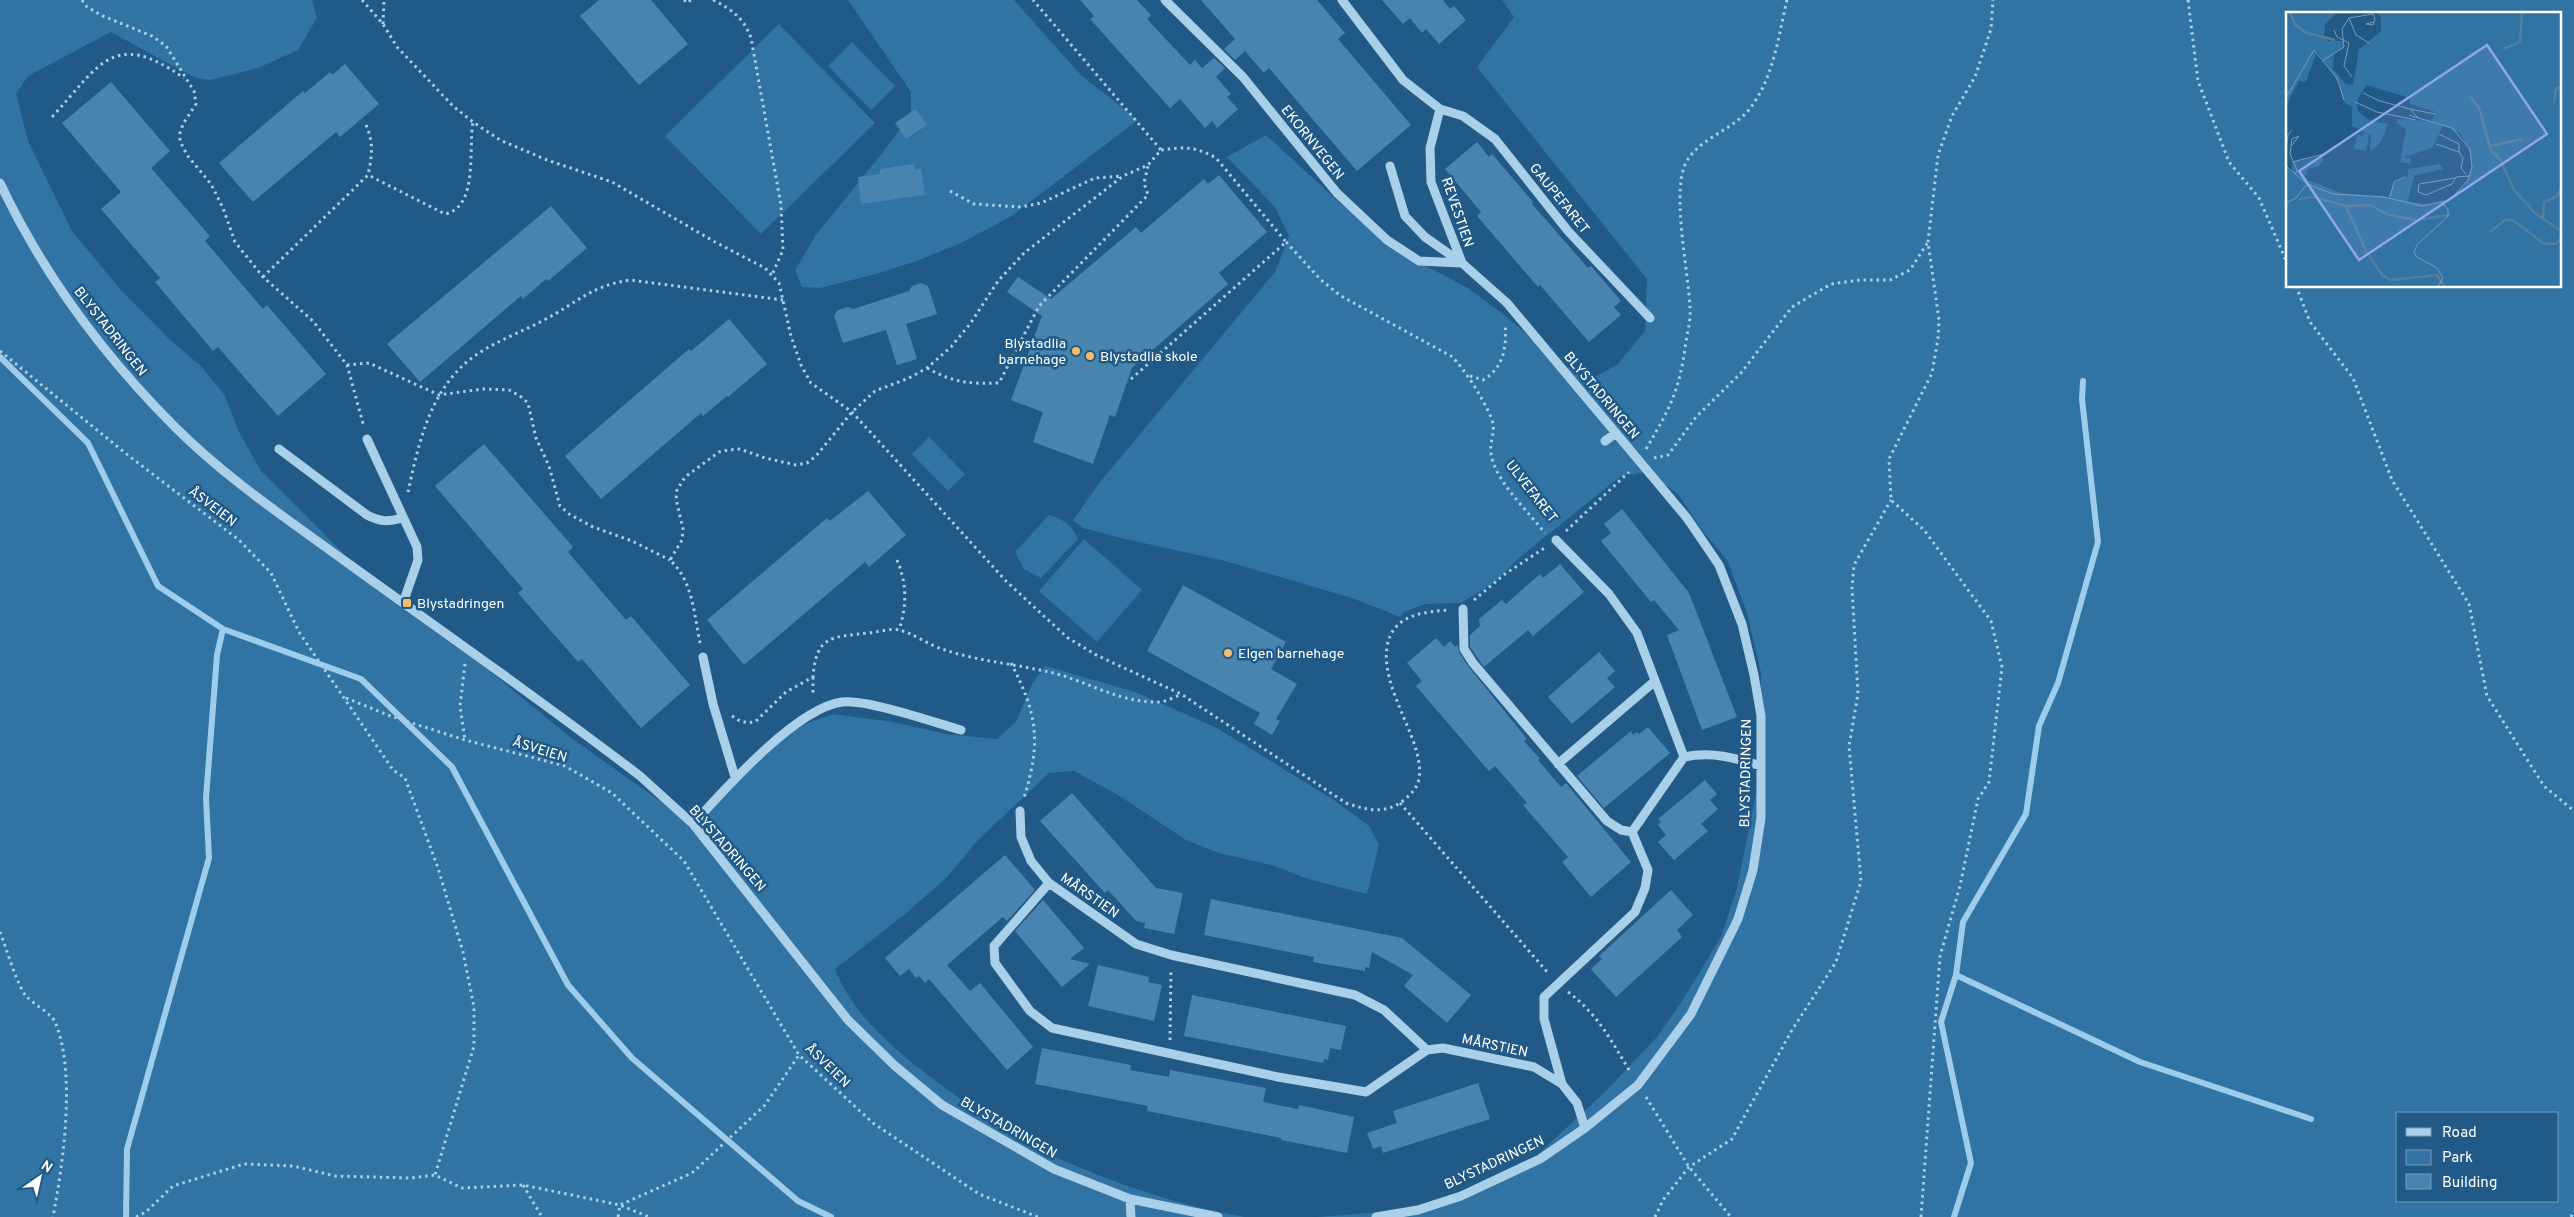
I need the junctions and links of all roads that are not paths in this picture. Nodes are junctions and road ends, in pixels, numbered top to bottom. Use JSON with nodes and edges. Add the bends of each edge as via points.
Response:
{"nodes":[{"id":1,"x":1165,"y":0,"type":"edge"},
{"id":2,"x":1342,"y":0,"type":"edge"},
{"id":3,"x":1440,"y":109,"type":"junction"},
{"id":4,"x":1390,"y":166,"type":"dead end"},
{"id":5,"x":0,"y":183,"type":"edge"},
{"id":6,"x":1462,"y":263,"type":"junction"},
{"id":7,"x":1650,"y":318,"type":"dead end"},
{"id":8,"x":1616,"y":433,"type":"junction"},
{"id":9,"x":367,"y":439,"type":"road end"},
{"id":10,"x":1605,"y":441,"type":"dead end"},
{"id":11,"x":278,"y":449,"type":"dead end"},
{"id":12,"x":402,"y":518,"type":"junction"},
{"id":13,"x":1556,"y":540,"type":"road end"},
{"id":14,"x":403,"y":603,"type":"junction"},
{"id":15,"x":1463,"y":609,"type":"road end"},
{"id":16,"x":703,"y":657,"type":"road end"},
{"id":17,"x":1655,"y":681,"type":"junction"},
{"id":18,"x":961,"y":730,"type":"dead end"},
{"id":19,"x":1684,"y":757,"type":"junction"},
{"id":20,"x":1558,"y":764,"type":"junction"},
{"id":21,"x":1761,"y":766,"type":"junction"},
{"id":22,"x":735,"y":778,"type":"junction"},
{"id":23,"x":1020,"y":810,"type":"road end"},
{"id":24,"x":693,"y":824,"type":"junction"},
{"id":25,"x":1632,"y":832,"type":"junction"},
{"id":26,"x":1049,"y":883,"type":"junction"},
{"id":27,"x":1427,"y":1050,"type":"junction"},
{"id":28,"x":1562,"y":1084,"type":"junction"},
{"id":29,"x":1585,"y":1128,"type":"junction"},
{"id":30,"x":1130,"y":1198,"type":"junction"},
{"id":31,"x":1131,"y":1217,"type":"edge"},
{"id":32,"x":1218,"y":1217,"type":"edge"},
{"id":33,"x":1376,"y":1217,"type":"edge"}],
"edges":[{"from":1,"to":6,"type":"street","name":"EKORNVEGEN","via":[[1243,77],[1337,193],[1387,240],[1419,261]]},
{"from":2,"to":3,"type":"street","via":[[1403,80]]},
{"from":3,"to":6,"type":"street","name":"REVESTIEN","via":[[1430,148],[1431,182]]},
{"from":3,"to":7,"type":"street","name":"GAUPEFARET","via":[[1463,116],[1496,139],[1568,231]]},
{"from":4,"to":6,"type":"street","name":"BLYSTADRINGEN","via":[[1404,216]]},
{"from":5,"to":14,"type":"street","name":"BLYSTADRINGEN","via":[[42,262],[72,305],[105,350],[170,422],[273,509]]},
{"from":6,"to":8,"type":"street","name":"BLYSTADRINGEN","via":[[1507,303]]},
{"from":8,"to":10,"type":"street"},
{"from":8,"to":21,"type":"street","name":"BLYSTADRINGEN","via":[[1687,518],[1722,574],[1742,624],[1754,675],[1760,716]]},
{"from":9,"to":12,"type":"street"},
{"from":11,"to":12,"type":"street","via":[[367,515],[389,522]]},
{"from":12,"to":14,"type":"street","via":[[414,536],[418,560]]},
{"from":13,"to":17,"type":"street","name":"ULVEFARET","via":[[1609,594],[1637,633]]},
{"from":14,"to":24,"type":"street","name":"BLYSTADRINGEN","via":[[593,740],[640,776]]},
{"from":15,"to":20,"type":"street","via":[[1464,649]]},
{"from":16,"to":22,"type":"street"},
{"from":17,"to":19,"type":"street","name":"ULVEFARET"},
{"from":17,"to":20,"type":"street"},
{"from":18,"to":22,"type":"street","via":[[863,704],[843,702],[814,711],[799,721]]},
{"from":19,"to":21,"type":"street","via":[[1701,754],[1727,756]]},
{"from":19,"to":25,"type":"street"},
{"from":20,"to":25,"type":"street","via":[[1607,821],[1621,830]]},
{"from":21,"to":29,"type":"street","name":"BLYSTADRINGEN","via":[[1761,818],[1754,870],[1738,919],[1691,1014],[1638,1085]]},
{"from":22,"to":24,"type":"street"},
{"from":23,"to":26,"type":"street","via":[[1021,837],[1031,861]]},
{"from":24,"to":30,"type":"street","name":"BLYSTADRINGEN","via":[[848,1020],[894,1066],[942,1105],[1054,1169]]},
{"from":25,"to":28,"type":"street","via":[[1648,870],[1635,912],[1544,997],[1544,1019]]},
{"from":26,"to":27,"type":"street","name":"MÅRSTIEN","via":[[1136,944],[1171,955],[1355,995],[1384,1010]]},
{"from":26,"to":27,"type":"street","name":"MÅRSTIEN","via":[[994,946],[995,963],[1030,1011],[1052,1028],[1278,1077],[1366,1092]]},
{"from":27,"to":28,"type":"street","name":"MÅRSTIEN","via":[[1444,1048],[1534,1067]]},
{"from":28,"to":29,"type":"street","name":"MÅRSTIEN","via":[[1577,1103]]},
{"from":29,"to":33,"type":"street","name":"BLYSTADRINGEN","via":[[1540,1159],[1461,1196],[1418,1210]]},
{"from":30,"to":31,"type":"street"},
{"from":30,"to":32,"type":"street","name":"BLYSTADRINGEN"}]}
